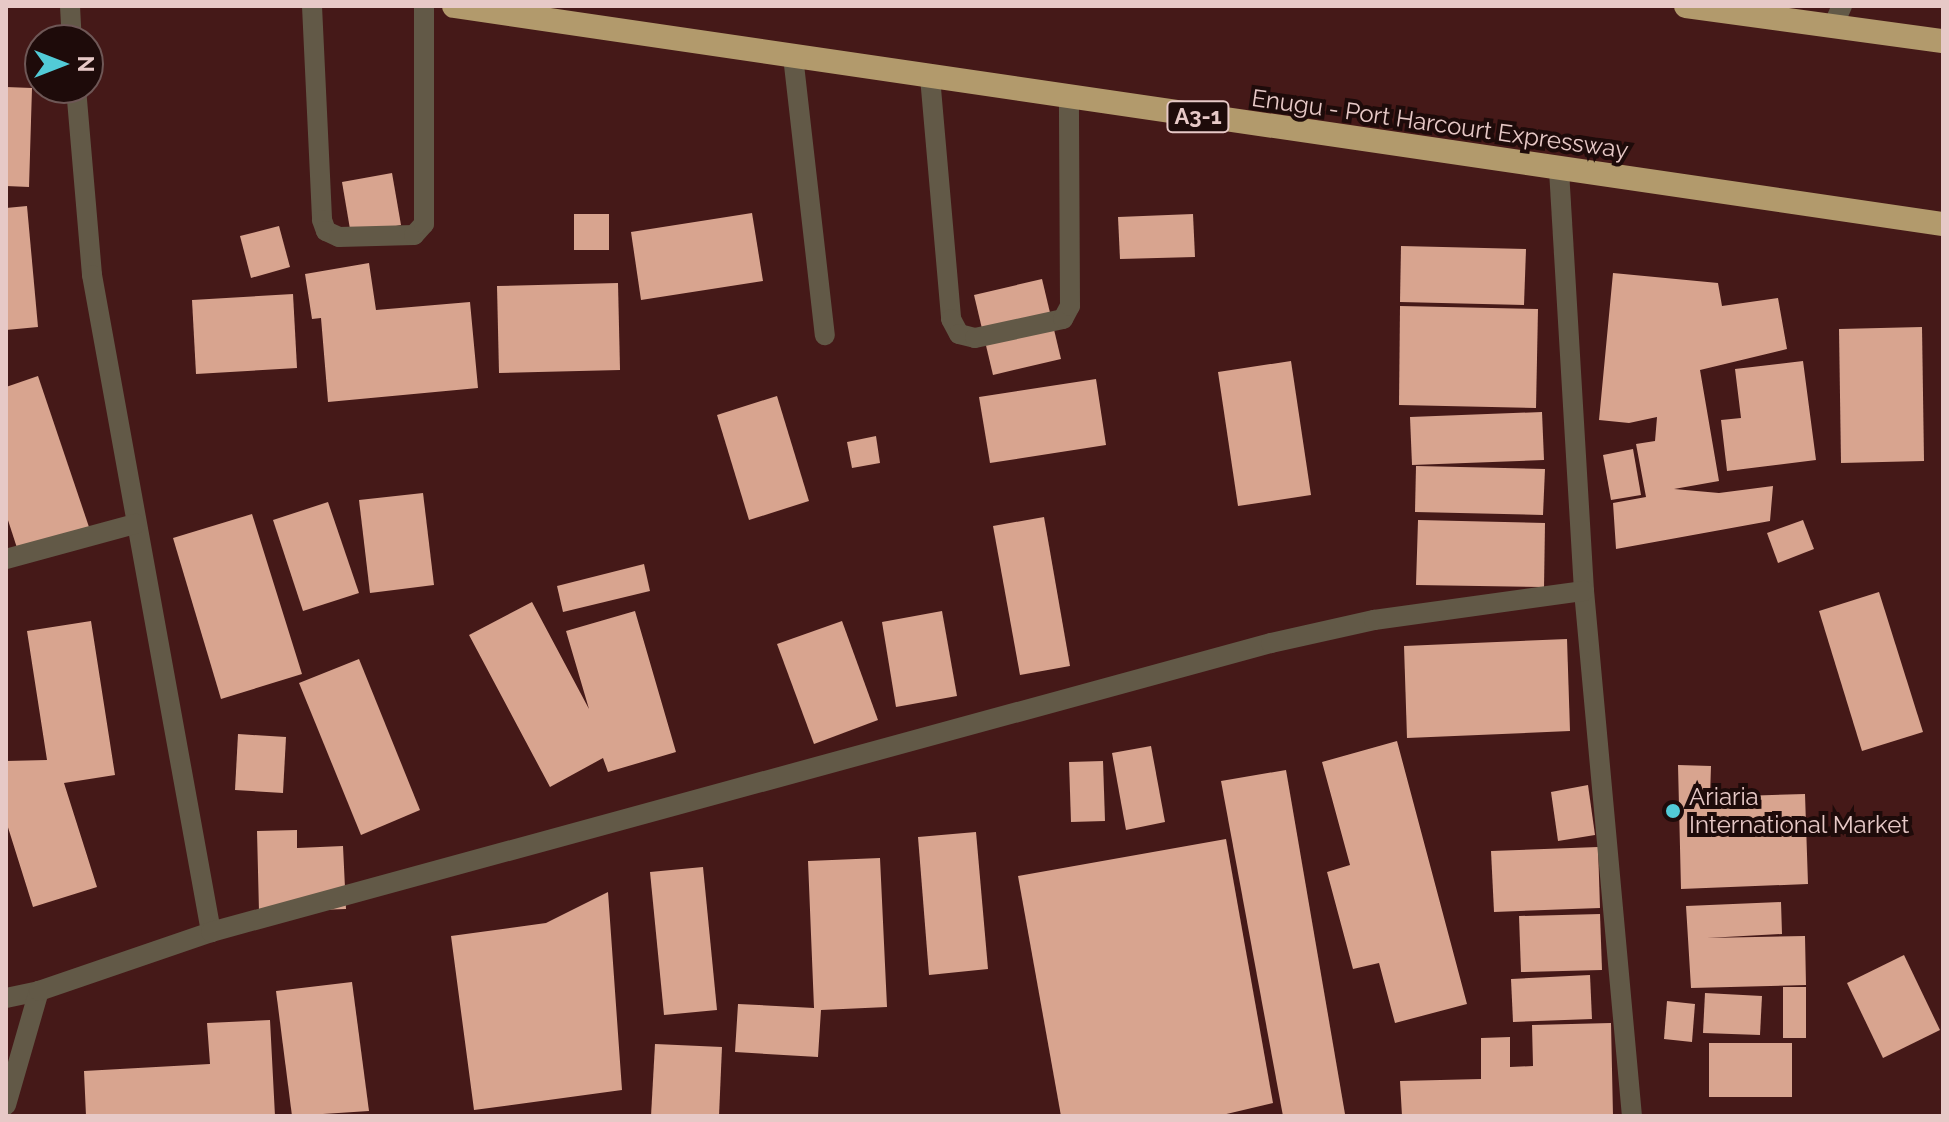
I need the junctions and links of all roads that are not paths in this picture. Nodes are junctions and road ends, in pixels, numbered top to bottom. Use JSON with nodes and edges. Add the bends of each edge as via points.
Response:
{"nodes":[{"id":1,"x":312,"y":6,"type":"edge"},
{"id":2,"x":424,"y":6,"type":"edge"},
{"id":3,"x":454,"y":6,"type":"edge"},
{"id":4,"x":1686,"y":6,"type":"edge"},
{"id":5,"x":1838,"y":16,"type":"edge"},
{"id":6,"x":1943,"y":41,"type":"edge"},
{"id":7,"x":793,"y":56,"type":"junction"},
{"id":8,"x":930,"y":77,"type":"junction"},
{"id":9,"x":1069,"y":97,"type":"junction"},
{"id":10,"x":77,"y":104,"type":"edge"},
{"id":11,"x":1559,"y":170,"type":"junction"},
{"id":12,"x":1943,"y":224,"type":"edge"},
{"id":13,"x":825,"y":335,"type":"dead end"},
{"id":14,"x":135,"y":524,"type":"junction"},
{"id":15,"x":6,"y":559,"type":"edge"},
{"id":16,"x":1584,"y":591,"type":"junction"},
{"id":17,"x":211,"y":932,"type":"junction"},
{"id":18,"x":39,"y":991,"type":"junction"},
{"id":19,"x":6,"y":998,"type":"edge"},
{"id":20,"x":6,"y":1105,"type":"edge"},
{"id":21,"x":1632,"y":1116,"type":"edge"}],
"edges":[{"from":1,"to":2,"type":"street","via":[[322,220],[326,231],[339,237],[414,235],[424,224]]},
{"from":3,"to":7,"type":"highway","name":"Enugu - Port Harcourt Expressway","number":"A3-1"},
{"from":4,"to":5,"type":"highway"},
{"from":5,"to":6,"type":"highway"},
{"from":7,"to":8,"type":"highway","name":"Enugu - Port Harcourt Expressway","number":"A3-1"},
{"from":7,"to":13,"type":"street"},
{"from":8,"to":9,"type":"highway","name":"Enugu - Port Harcourt Expressway","number":"A3-1"},
{"from":8,"to":9,"type":"street","via":[[951,319],[959,334],[975,338],[1063,319],[1070,306]]},
{"from":9,"to":11,"type":"highway","name":"Enugu - Port Harcourt Expressway","number":"A3-1"},
{"from":10,"to":14,"type":"street","via":[[92,275]]},
{"from":11,"to":12,"type":"highway","name":"Enugu - Port Harcourt Expressway","number":"A3-1"},
{"from":11,"to":16,"type":"street"},
{"from":14,"to":15,"type":"street"},
{"from":14,"to":17,"type":"street"},
{"from":16,"to":17,"type":"street","via":[[1374,620],[1271,643]]},
{"from":16,"to":21,"type":"street"},
{"from":17,"to":18,"type":"street"},
{"from":18,"to":19,"type":"street"},
{"from":18,"to":20,"type":"street"}]}
